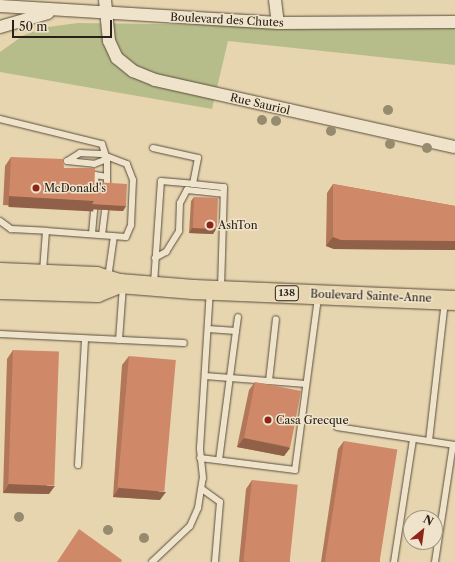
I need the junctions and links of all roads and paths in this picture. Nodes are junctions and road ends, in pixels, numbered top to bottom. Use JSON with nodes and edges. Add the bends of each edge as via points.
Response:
{"nodes":[{"id":1,"x":105,"y":0,"type":"edge"},
{"id":2,"x":274,"y":0,"type":"edge"},
{"id":3,"x":0,"y":6,"type":"edge"},
{"id":4,"x":71,"y":10,"type":"junction"},
{"id":5,"x":106,"y":13,"type":"junction"},
{"id":6,"x":455,"y":22,"type":"edge"},
{"id":7,"x":278,"y":23,"type":"junction"},
{"id":8,"x":0,"y":27,"type":"edge"},
{"id":9,"x":0,"y":119,"type":"edge"},
{"id":10,"x":455,"y":147,"type":"edge"},
{"id":11,"x":152,"y":148,"type":"dead end"},
{"id":12,"x":107,"y":159,"type":"junction"},
{"id":13,"x":107,"y":177,"type":"junction"},
{"id":14,"x":193,"y":184,"type":"junction"},
{"id":15,"x":96,"y":187,"type":"edge"},
{"id":16,"x":107,"y":188,"type":"edge"},
{"id":17,"x":223,"y":194,"type":"junction"},
{"id":18,"x":94,"y":209,"type":"edge"},
{"id":19,"x":105,"y":210,"type":"edge"},
{"id":20,"x":0,"y":221,"type":"edge"},
{"id":21,"x":46,"y":231,"type":"junction"},
{"id":22,"x":92,"y":234,"type":"junction"},
{"id":23,"x":102,"y":235,"type":"junction"},
{"id":24,"x":114,"y":236,"type":"junction"},
{"id":25,"x":155,"y":258,"type":"junction"},
{"id":26,"x":0,"y":265,"type":"edge"},
{"id":27,"x":0,"y":272,"type":"edge"},
{"id":28,"x":22,"y":275,"type":"junction"},
{"id":29,"x":43,"y":275,"type":"junction"},
{"id":30,"x":117,"y":282,"type":"junction"},
{"id":31,"x":154,"y":286,"type":"junction"},
{"id":32,"x":0,"y":289,"type":"edge"},
{"id":33,"x":216,"y":290,"type":"junction"},
{"id":34,"x":319,"y":294,"type":"junction"},
{"id":35,"x":450,"y":300,"type":"edge"},
{"id":36,"x":238,"y":317,"type":"dead end"},
{"id":37,"x":276,"y":319,"type":"dead end"},
{"id":38,"x":208,"y":329,"type":"junction"},
{"id":39,"x":236,"y":331,"type":"junction"},
{"id":40,"x":0,"y":334,"type":"edge"},
{"id":41,"x":85,"y":339,"type":"junction"},
{"id":42,"x":119,"y":340,"type":"junction"},
{"id":43,"x":184,"y":343,"type":"dead end"},
{"id":44,"x":205,"y":376,"type":"junction"},
{"id":45,"x":232,"y":379,"type":"junction"},
{"id":46,"x":269,"y":381,"type":"junction"},
{"id":47,"x":306,"y":384,"type":"junction"},
{"id":48,"x":337,"y":427,"type":"dead end"},
{"id":49,"x":413,"y":438,"type":"junction"},
{"id":50,"x":429,"y":441,"type":"junction"},
{"id":51,"x":454,"y":445,"type":"edge"},
{"id":52,"x":200,"y":458,"type":"junction"},
{"id":53,"x":219,"y":460,"type":"junction"},
{"id":54,"x":78,"y":465,"type":"dead end"},
{"id":55,"x":202,"y":489,"type":"junction"},
{"id":56,"x":154,"y":561,"type":"edge"},
{"id":57,"x":215,"y":562,"type":"edge"},
{"id":58,"x":394,"y":562,"type":"edge"},
{"id":59,"x":435,"y":562,"type":"edge"}],
"edges":[{"from":1,"to":5,"type":"street","name":"Rue Sauriol"},
{"from":2,"to":7,"type":"street"},
{"from":3,"to":4,"type":"street","name":"Boulevard des Chutes"},
{"from":4,"to":5,"type":"street","name":"Boulevard des Chutes"},
{"from":4,"to":8,"type":"street","via":[[39,14]]},
{"from":5,"to":7,"type":"street","name":"Boulevard des Chutes"},
{"from":5,"to":10,"type":"street","name":"Rue Sauriol","via":[[109,41],[117,58],[133,71],[155,80]]},
{"from":6,"to":7,"type":"street","name":"Boulevard des Chutes"},
{"from":9,"to":12,"type":"lane","via":[[102,144]]},
{"from":11,"to":14,"type":"lane","via":[[198,158]]},
{"from":12,"to":12,"type":"lane","via":[[94,164],[67,161],[80,153],[100,154]]},
{"from":12,"to":13,"type":"lane"},
{"from":12,"to":24,"type":"lane","via":[[127,164],[133,180],[131,225],[126,237]]},
{"from":13,"to":15,"type":"lane","via":[[95,175]]},
{"from":13,"to":16,"type":"lane"},
{"from":14,"to":17,"type":"lane","via":[[224,187]]},
{"from":14,"to":25,"type":"lane","via":[[161,181]]},
{"from":17,"to":25,"type":"lane","via":[[187,190],[180,203],[179,231],[166,252]]},
{"from":17,"to":33,"type":"lane"},
{"from":18,"to":22,"type":"lane"},
{"from":19,"to":23,"type":"lane"},
{"from":20,"to":21,"type":"lane","via":[[11,229]]},
{"from":21,"to":22,"type":"lane"},
{"from":21,"to":29,"type":"lane"},
{"from":22,"to":23,"type":"lane"},
{"from":23,"to":24,"type":"lane"},
{"from":24,"to":30,"type":"lane"},
{"from":25,"to":31,"type":"lane"},
{"from":26,"to":28,"type":"main road"},
{"from":27,"to":28,"type":"main road","name":"Boulevard Sainte-Anne","number":"138"},
{"from":28,"to":29,"type":"main road","name":"Boulevard Sainte-Anne","number":"138"},
{"from":29,"to":30,"type":"main road","name":"Boulevard Sainte-Anne","number":"138","via":[[96,276]]},
{"from":30,"to":31,"type":"main road","name":"Boulevard Sainte-Anne","number":"138"},
{"from":30,"to":32,"type":"main road","name":"Boulevard Sainte-Anne","number":"138","via":[[97,292]]},
{"from":30,"to":42,"type":"lane"},
{"from":31,"to":33,"type":"main road","name":"Boulevard Sainte-Anne","number":"138"},
{"from":33,"to":34,"type":"main road","name":"Boulevard Sainte-Anne","number":"138"},
{"from":33,"to":38,"type":"lane"},
{"from":34,"to":35,"type":"main road","name":"Boulevard Sainte-Anne","number":"138"},
{"from":34,"to":47,"type":"lane"},
{"from":35,"to":50,"type":"lane"},
{"from":36,"to":39,"type":"lane"},
{"from":37,"to":46,"type":"lane"},
{"from":38,"to":39,"type":"lane"},
{"from":38,"to":44,"type":"lane"},
{"from":39,"to":45,"type":"lane"},
{"from":40,"to":41,"type":"lane"},
{"from":41,"to":42,"type":"lane"},
{"from":41,"to":54,"type":"lane"},
{"from":42,"to":43,"type":"lane"},
{"from":44,"to":45,"type":"lane"},
{"from":44,"to":52,"type":"lane"},
{"from":45,"to":46,"type":"lane"},
{"from":45,"to":53,"type":"lane"},
{"from":46,"to":47,"type":"lane"},
{"from":47,"to":53,"type":"lane","via":[[295,470]]},
{"from":48,"to":49,"type":"lane"},
{"from":49,"to":50,"type":"lane"},
{"from":49,"to":58,"type":"lane"},
{"from":50,"to":51,"type":"lane"},
{"from":51,"to":59,"type":"lane"},
{"from":52,"to":53,"type":"lane"},
{"from":52,"to":55,"type":"lane"},
{"from":55,"to":56,"type":"lane","via":[[190,526]]},
{"from":55,"to":57,"type":"lane","via":[[220,502]]}]}
